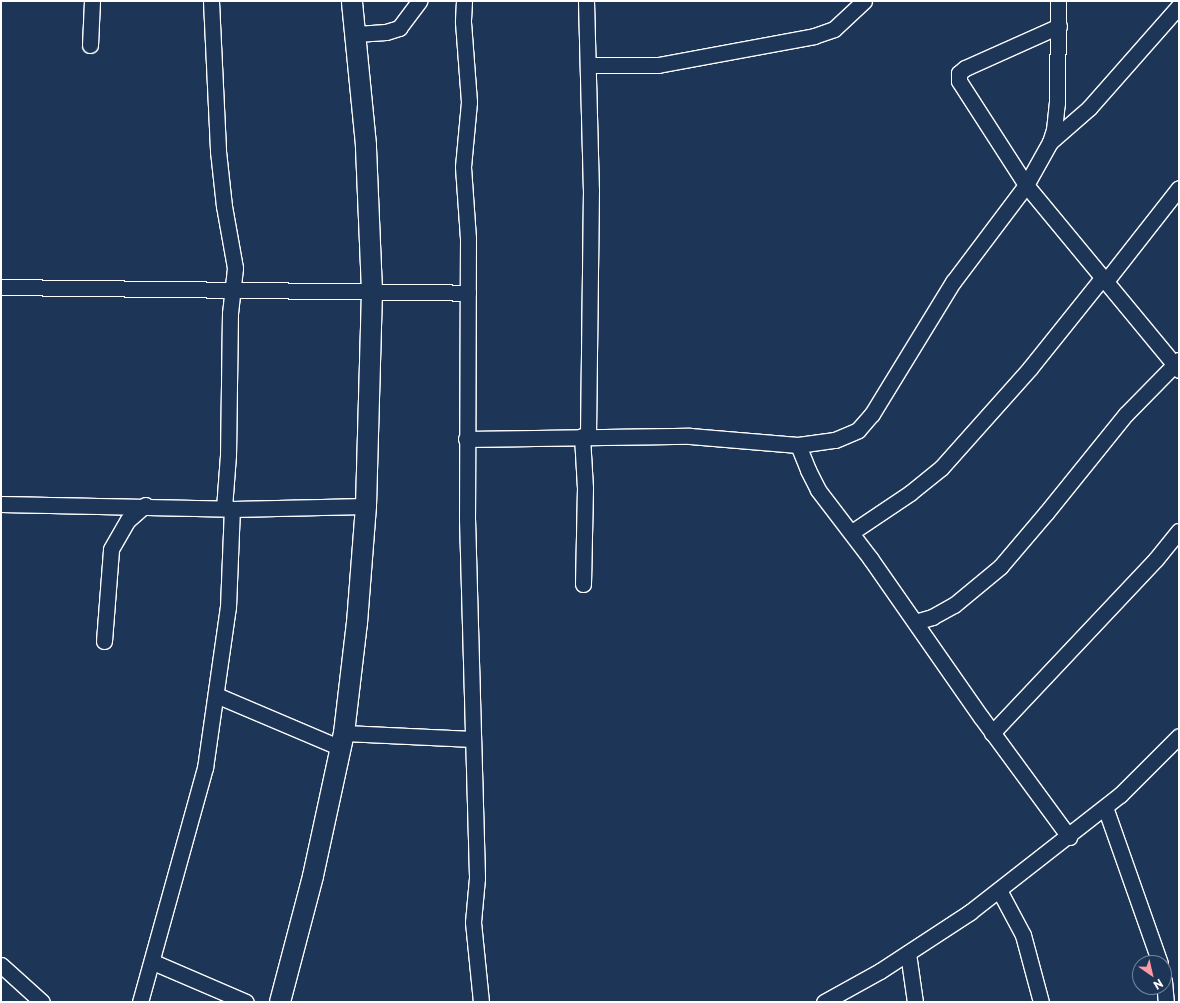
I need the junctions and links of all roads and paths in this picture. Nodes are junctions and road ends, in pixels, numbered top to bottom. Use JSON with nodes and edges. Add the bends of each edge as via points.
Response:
{"nodes":[{"id":1,"x":92,"y":1,"type":"edge"},
{"id":2,"x":211,"y":1,"type":"edge"},
{"id":3,"x":352,"y":1,"type":"edge"},
{"id":4,"x":419,"y":1,"type":"edge"},
{"id":5,"x":464,"y":1,"type":"edge"},
{"id":6,"x":586,"y":1,"type":"edge"},
{"id":7,"x":864,"y":1,"type":"edge"},
{"id":8,"x":1058,"y":1,"type":"edge"},
{"id":9,"x":1179,"y":6,"type":"edge"},
{"id":10,"x":1059,"y":26,"type":"junction"},
{"id":11,"x":356,"y":34,"type":"junction"},
{"id":12,"x":90,"y":45,"type":"dead end"},
{"id":13,"x":589,"y":65,"type":"junction"},
{"id":14,"x":1050,"y":142,"type":"junction"},
{"id":15,"x":1026,"y":185,"type":"junction"},
{"id":16,"x":1179,"y":188,"type":"edge"},
{"id":17,"x":1105,"y":279,"type":"junction"},
{"id":18,"x":2,"y":283,"type":"edge"},
{"id":19,"x":234,"y":289,"type":"junction"},
{"id":20,"x":372,"y":291,"type":"junction"},
{"id":21,"x":468,"y":293,"type":"junction"},
{"id":22,"x":1177,"y":365,"type":"edge"},
{"id":23,"x":585,"y":436,"type":"junction"},
{"id":24,"x":466,"y":439,"type":"junction"},
{"id":25,"x":798,"y":445,"type":"junction"},
{"id":26,"x":1,"y":504,"type":"edge"},
{"id":27,"x":145,"y":505,"type":"junction"},
{"id":28,"x":366,"y":506,"type":"junction"},
{"id":29,"x":228,"y":508,"type":"junction"},
{"id":30,"x":1179,"y":531,"type":"edge"},
{"id":31,"x":852,"y":532,"type":"junction"},
{"id":32,"x":583,"y":584,"type":"dead end"},
{"id":33,"x":915,"y":622,"type":"junction"},
{"id":34,"x":104,"y":642,"type":"dead end"},
{"id":35,"x":216,"y":695,"type":"junction"},
{"id":36,"x":992,"y":733,"type":"junction"},
{"id":37,"x":1178,"y":738,"type":"edge"},
{"id":38,"x":473,"y":739,"type":"junction"},
{"id":39,"x":343,"y":740,"type":"junction"},
{"id":40,"x":1105,"y":807,"type":"junction"},
{"id":41,"x":1069,"y":837,"type":"junction"},
{"id":42,"x":999,"y":890,"type":"junction"},
{"id":43,"x":908,"y":953,"type":"junction"},
{"id":44,"x":1158,"y":955,"type":"edge"},
{"id":45,"x":153,"y":962,"type":"junction"},
{"id":46,"x":1,"y":965,"type":"edge"},
{"id":47,"x":42,"y":1002,"type":"edge"},
{"id":48,"x":140,"y":1002,"type":"edge"},
{"id":49,"x":246,"y":1002,"type":"edge"},
{"id":50,"x":280,"y":1002,"type":"edge"},
{"id":51,"x":481,"y":1002,"type":"edge"},
{"id":52,"x":824,"y":1002,"type":"edge"},
{"id":53,"x":915,"y":1002,"type":"edge"},
{"id":54,"x":1041,"y":1002,"type":"edge"}],
"edges":[{"from":1,"to":12,"type":"street"},
{"from":2,"to":19,"type":"street","via":[[218,151],[224,206],[233,251]]},
{"from":3,"to":11,"type":"main road"},
{"from":4,"to":11,"type":"street","via":[[399,28],[386,32]]},
{"from":5,"to":21,"type":"street","via":[[469,102],[463,167],[468,238]]},
{"from":6,"to":13,"type":"street"},
{"from":7,"to":13,"type":"street","via":[[834,29],[814,36],[658,65]]},
{"from":8,"to":10,"type":"street"},
{"from":9,"to":14,"type":"street","via":[[1089,108]]},
{"from":10,"to":14,"type":"street","via":[[1056,118]]},
{"from":10,"to":15,"type":"street","via":[[958,73],[961,84]]},
{"from":11,"to":20,"type":"main road","via":[[366,145]]},
{"from":13,"to":23,"type":"street"},
{"from":14,"to":15,"type":"street"},
{"from":15,"to":17,"type":"street"},
{"from":15,"to":25,"type":"street","via":[[953,282],[866,422],[847,436]]},
{"from":16,"to":17,"type":"street"},
{"from":17,"to":22,"type":"street"},
{"from":17,"to":31,"type":"street","via":[[941,468],[910,494]]},
{"from":18,"to":19,"type":"street"},
{"from":19,"to":20,"type":"street"},
{"from":19,"to":29,"type":"street","via":[[230,313]]},
{"from":20,"to":21,"type":"street"},
{"from":20,"to":28,"type":"main road"},
{"from":21,"to":24,"type":"street"},
{"from":22,"to":33,"type":"street","via":[[1111,431],[1000,567],[954,605],[932,617]]},
{"from":23,"to":24,"type":"street"},
{"from":23,"to":25,"type":"street","via":[[690,436]]},
{"from":23,"to":32,"type":"street"},
{"from":24,"to":38,"type":"street"},
{"from":25,"to":31,"type":"street","via":[[813,481]]},
{"from":26,"to":27,"type":"street"},
{"from":27,"to":29,"type":"street"},
{"from":27,"to":34,"type":"street","via":[[128,520],[111,548]]},
{"from":28,"to":29,"type":"street"},
{"from":28,"to":39,"type":"main road","via":[[357,623]]},
{"from":29,"to":35,"type":"street","via":[[230,592]]},
{"from":30,"to":36,"type":"street","via":[[1156,559]]},
{"from":31,"to":33,"type":"street"},
{"from":33,"to":36,"type":"street"},
{"from":35,"to":39,"type":"street"},
{"from":35,"to":45,"type":"street","via":[[204,774],[171,885]]},
{"from":36,"to":41,"type":"street"},
{"from":37,"to":40,"type":"street","via":[[1144,774]]},
{"from":38,"to":39,"type":"street"},
{"from":38,"to":51,"type":"street","via":[[477,878],[473,922]]},
{"from":39,"to":50,"type":"main road","via":[[314,876]]},
{"from":40,"to":41,"type":"street"},
{"from":40,"to":44,"type":"street"},
{"from":41,"to":42,"type":"street"},
{"from":42,"to":43,"type":"street"},
{"from":42,"to":54,"type":"street","via":[[1023,935]]},
{"from":43,"to":52,"type":"street"},
{"from":43,"to":53,"type":"street"},
{"from":45,"to":48,"type":"street"},
{"from":45,"to":49,"type":"street"},
{"from":46,"to":47,"type":"street"}]}
